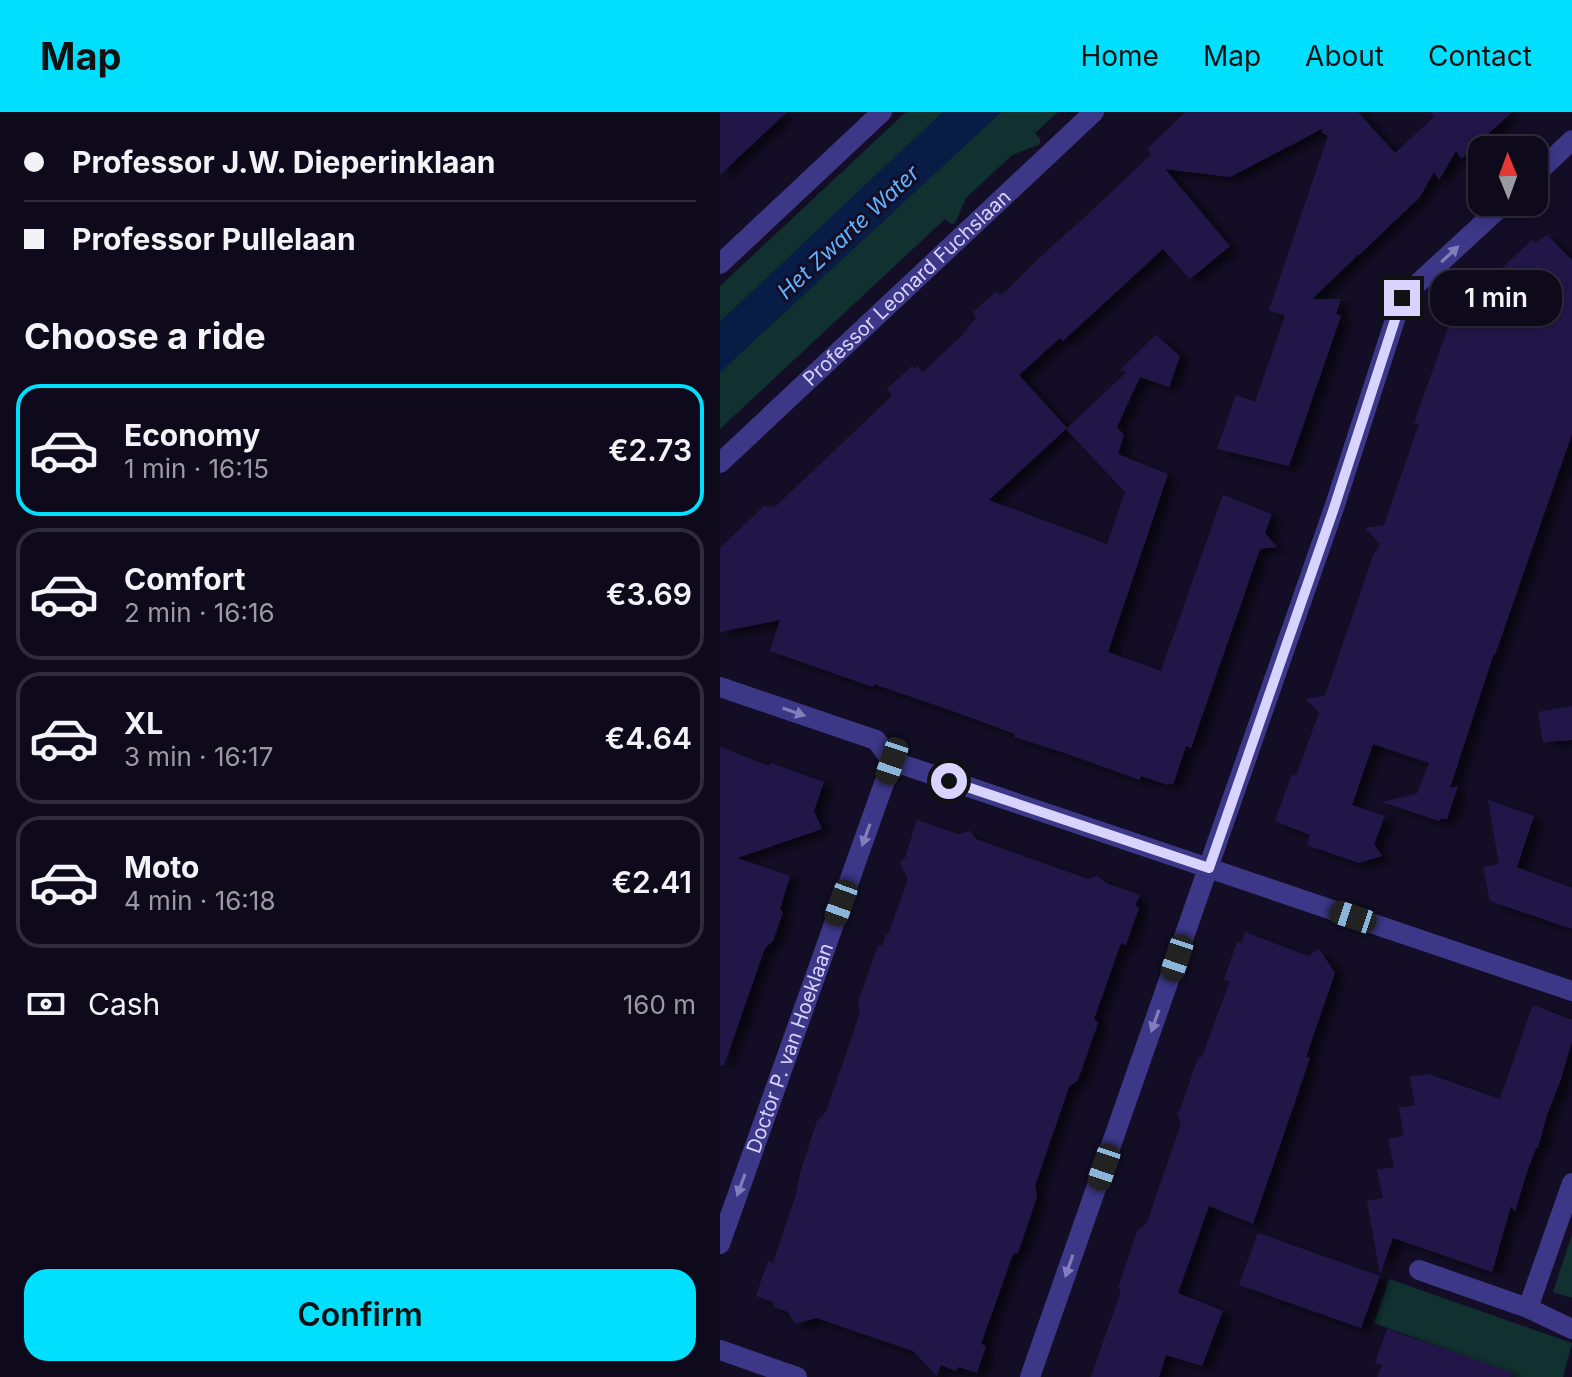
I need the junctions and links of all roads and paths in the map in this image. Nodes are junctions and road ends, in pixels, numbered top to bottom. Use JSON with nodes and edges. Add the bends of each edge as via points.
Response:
{"nodes":[{"id":1,"x":882,"y":112,"type":"edge"},
{"id":2,"x":1094,"y":112,"type":"edge"},
{"id":3,"x":1572,"y":140,"type":"edge"},
{"id":4,"x":1548,"y":163,"type":"edge"},
{"id":5,"x":1491,"y":216,"type":"edge"},
{"id":6,"x":720,"y":264,"type":"edge"},
{"id":7,"x":720,"y":463,"type":"edge"},
{"id":8,"x":720,"y":687,"type":"edge"},
{"id":9,"x":892,"y":761,"type":"junction"},
{"id":10,"x":1209,"y":868,"type":"junction"},
{"id":11,"x":1572,"y":991,"type":"edge"},
{"id":12,"x":1572,"y":1183,"type":"edge"},
{"id":13,"x":720,"y":1244,"type":"edge"},
{"id":14,"x":1419,"y":1270,"type":"dead end"},
{"id":15,"x":1528,"y":1308,"type":"junction"},
{"id":16,"x":1572,"y":1329,"type":"edge"},
{"id":17,"x":720,"y":1350,"type":"edge"},
{"id":18,"x":797,"y":1377,"type":"edge"},
{"id":19,"x":1030,"y":1377,"type":"edge"}],
"edges":[{"from":1,"to":6,"type":"street"},
{"from":2,"to":7,"type":"street","name":"Professor Leonard Fuchslaan"},
{"from":3,"to":4,"type":"street"},
{"from":10,"to":5,"type":"street","one_way":true,"via":[[1402,298]]},
{"from":8,"to":9,"type":"street","one_way":true,"via":[[876,740]]},
{"from":9,"to":10,"type":"street"},
{"from":9,"to":13,"type":"street","name":"Doctor P. van Hoeklaan","one_way":true},
{"from":10,"to":11,"type":"street"},
{"from":10,"to":19,"type":"street","one_way":true},
{"from":12,"to":15,"type":"street"},
{"from":14,"to":15,"type":"street"},
{"from":15,"to":16,"type":"street"},
{"from":17,"to":18,"type":"street"}]}
